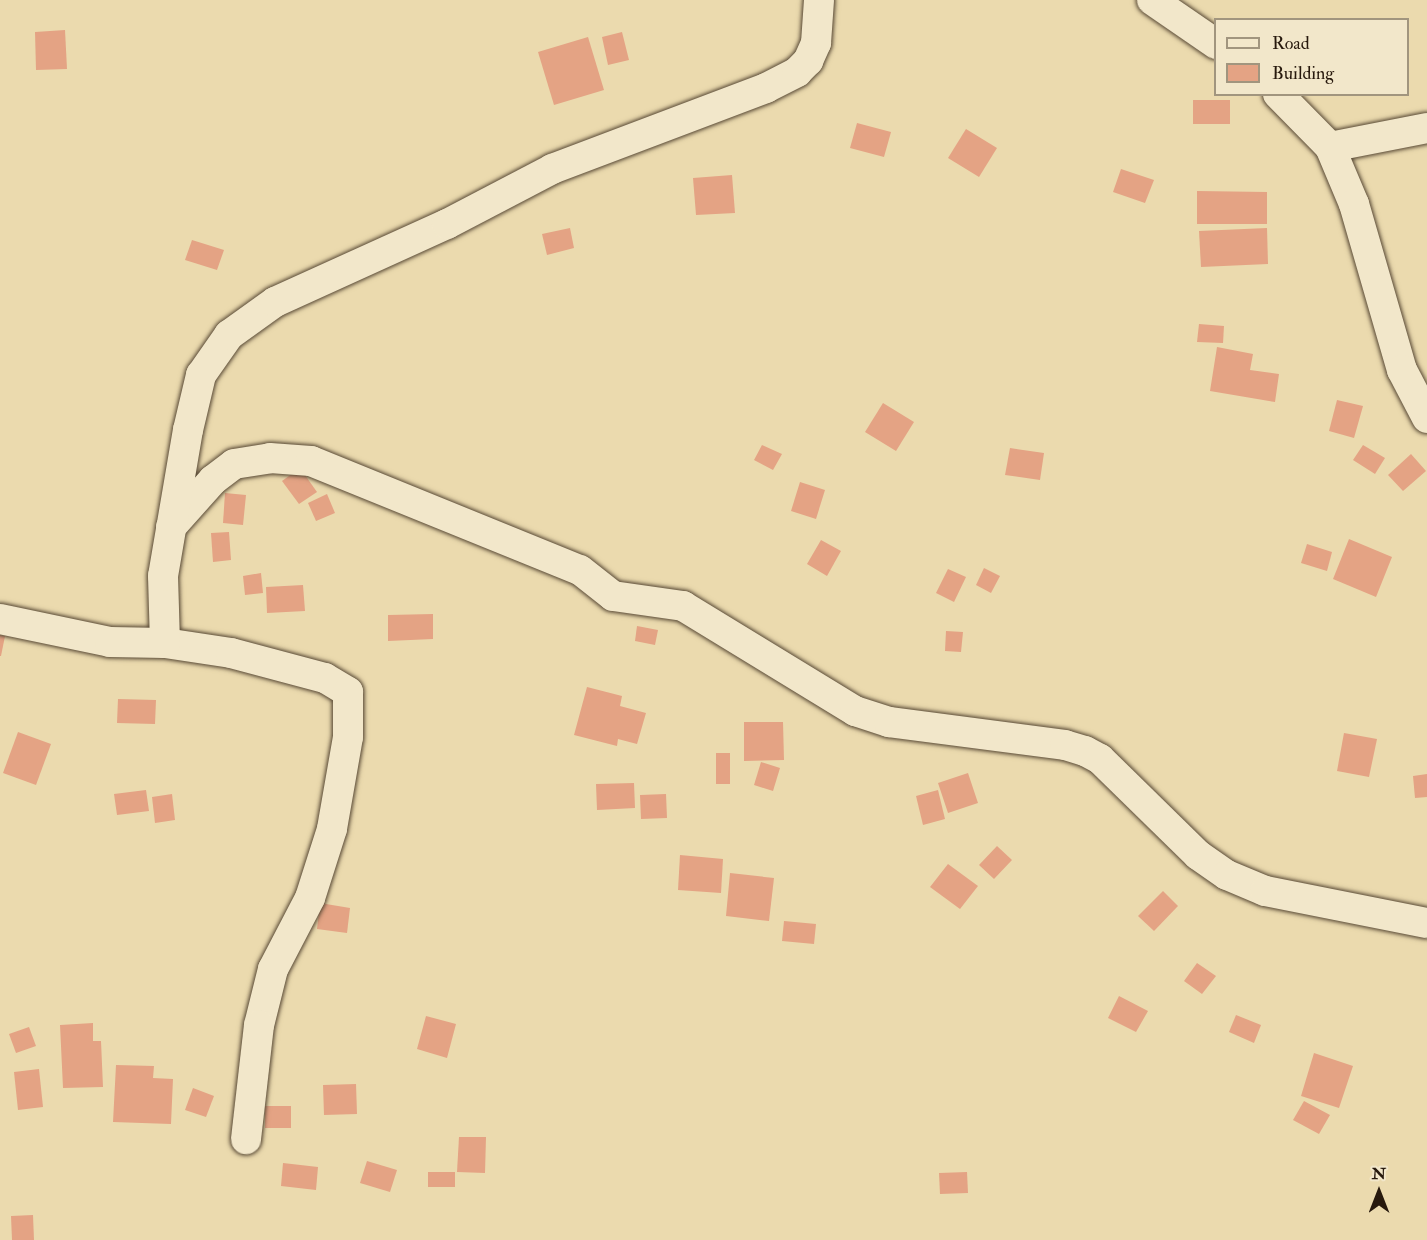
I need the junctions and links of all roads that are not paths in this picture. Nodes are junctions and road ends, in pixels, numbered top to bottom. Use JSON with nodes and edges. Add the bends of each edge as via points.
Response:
{"nodes":[{"id":1,"x":819,"y":0,"type":"edge"},
{"id":2,"x":1152,"y":0,"type":"edge"},
{"id":3,"x":1214,"y":43,"type":"edge"},
{"id":4,"x":1280,"y":96,"type":"edge"},
{"id":5,"x":1427,"y":128,"type":"edge"},
{"id":6,"x":1330,"y":147,"type":"junction"},
{"id":7,"x":1427,"y":418,"type":"edge"},
{"id":8,"x":171,"y":527,"type":"junction"},
{"id":9,"x":0,"y":619,"type":"edge"},
{"id":10,"x":165,"y":643,"type":"junction"},
{"id":11,"x":1427,"y":923,"type":"edge"},
{"id":12,"x":246,"y":1139,"type":"dead end"}],
"edges":[{"from":1,"to":8,"type":"street","via":[[816,43],[808,62],[797,72],[766,88],[552,169],[447,224],[275,302],[229,335],[201,375]]},
{"from":2,"to":3,"type":"street"},
{"from":4,"to":6,"type":"street"},
{"from":5,"to":6,"type":"street"},
{"from":6,"to":7,"type":"street","via":[[1354,204],[1402,370]]},
{"from":8,"to":10,"type":"street","via":[[163,576]]},
{"from":8,"to":11,"type":"street","via":[[213,480],[234,464],[270,458],[311,461],[580,570],[613,596],[683,606],[855,711],[889,723],[1065,745],[1085,751],[1100,759],[1198,855],[1227,875],[1265,891]]},
{"from":9,"to":10,"type":"street","via":[[110,642]]},
{"from":10,"to":12,"type":"street","via":[[231,653],[325,678],[348,692],[350,704],[332,829],[310,898],[273,969],[259,1025]]}]}
